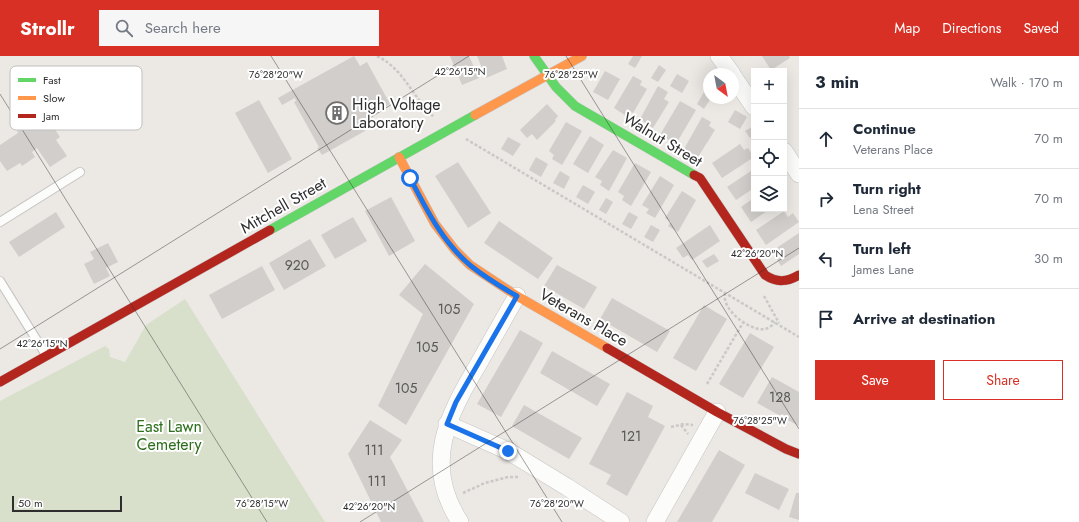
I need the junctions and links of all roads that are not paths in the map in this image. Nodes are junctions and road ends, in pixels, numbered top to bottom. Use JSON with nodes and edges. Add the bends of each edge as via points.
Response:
{"nodes":[{"id":1,"x":534,"y":56,"type":"edge"},
{"id":2,"x":582,"y":56,"type":"edge"},
{"id":3,"x":719,"y":56,"type":"edge"},
{"id":4,"x":727,"y":68,"type":"edge"},
{"id":5,"x":547,"y":76,"type":"junction"},
{"id":6,"x":739,"y":85,"type":"edge"},
{"id":7,"x":752,"y":104,"type":"edge"},
{"id":8,"x":787,"y":156,"type":"edge"},
{"id":9,"x":399,"y":157,"type":"junction"},
{"id":10,"x":80,"y":172,"type":"dead end"},
{"id":11,"x":799,"y":174,"type":"edge"},
{"id":12,"x":0,"y":222,"type":"edge"},
{"id":13,"x":799,"y":275,"type":"edge"},
{"id":14,"x":0,"y":281,"type":"edge"},
{"id":15,"x":517,"y":296,"type":"junction"},
{"id":16,"x":46,"y":356,"type":"junction"},
{"id":17,"x":0,"y":382,"type":"edge"},
{"id":18,"x":717,"y":412,"type":"junction"},
{"id":19,"x":447,"y":424,"type":"junction"},
{"id":20,"x":799,"y":454,"type":"edge"},
{"id":21,"x":460,"y":522,"type":"edge"},
{"id":22,"x":621,"y":522,"type":"edge"},
{"id":23,"x":654,"y":522,"type":"edge"}],
"edges":[{"from":1,"to":5,"type":"street","name":"Walnut Street"},
{"from":2,"to":5,"type":"street","name":"Mitchell Street"},
{"from":3,"to":4,"type":"street"},
{"from":5,"to":9,"type":"street","name":"Mitchell Street"},
{"from":5,"to":13,"type":"street","name":"Walnut Street","via":[[575,106],[700,178],[770,279],[785,282]]},
{"from":6,"to":7,"type":"street"},
{"from":8,"to":11,"type":"street"},
{"from":9,"to":15,"type":"street","name":"Veterans Place","via":[[435,224],[455,250],[470,265]]},
{"from":9,"to":16,"type":"street","name":"Mitchell Street"},
{"from":10,"to":12,"type":"lane"},
{"from":14,"to":16,"type":"lane"},
{"from":15,"to":18,"type":"street","name":"Veterans Place"},
{"from":15,"to":19,"type":"street","via":[[456,402]]},
{"from":16,"to":17,"type":"street","name":"Mitchell Street"},
{"from":18,"to":20,"type":"street","name":"Veterans Place"},
{"from":18,"to":23,"type":"street"},
{"from":19,"to":21,"type":"street","via":[[442,443],[441,463],[450,502]]},
{"from":19,"to":22,"type":"street","via":[[508,451]]}]}
